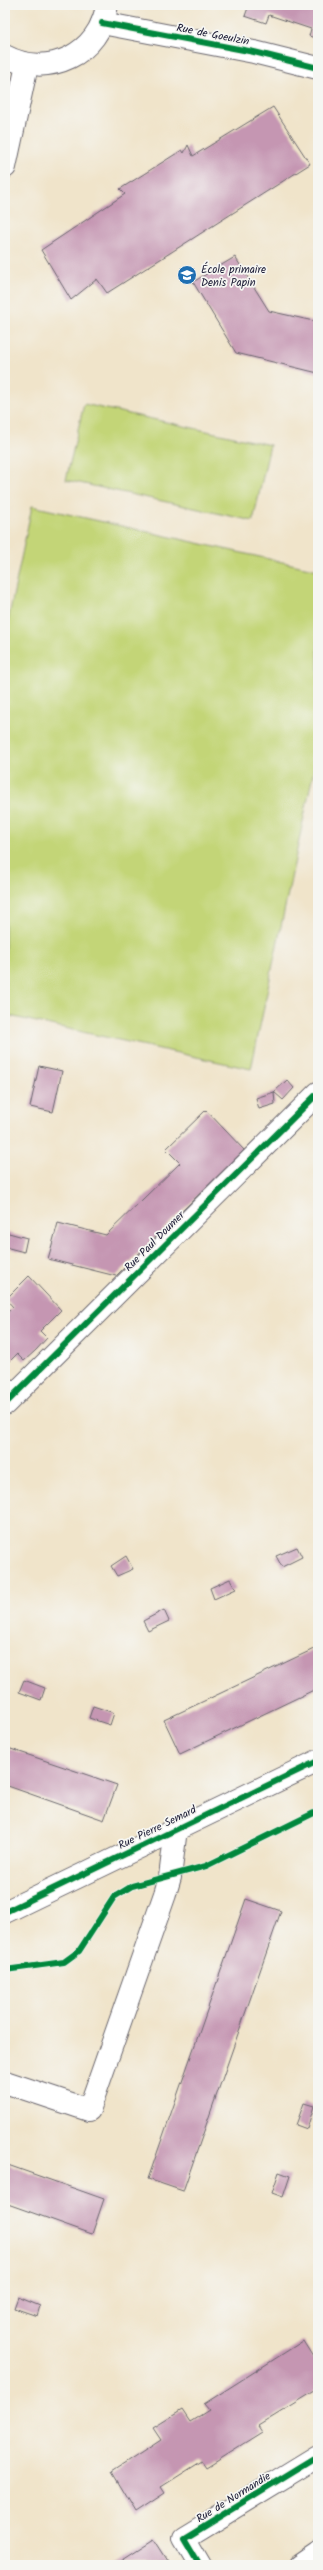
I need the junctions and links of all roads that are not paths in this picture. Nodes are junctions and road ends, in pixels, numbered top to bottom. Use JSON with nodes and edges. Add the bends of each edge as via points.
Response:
{"nodes":[{"id":1,"x":105,"y":14,"type":"edge"},
{"id":2,"x":5,"y":56,"type":"edge"},
{"id":3,"x":27,"y":65,"type":"junction"},
{"id":4,"x":318,"y":68,"type":"edge"},
{"id":5,"x":5,"y":167,"type":"edge"},
{"id":6,"x":318,"y":1093,"type":"edge"},
{"id":7,"x":5,"y":1404,"type":"edge"},
{"id":8,"x":317,"y":1764,"type":"edge"},
{"id":9,"x":176,"y":1829,"type":"junction"},
{"id":10,"x":5,"y":1912,"type":"edge"},
{"id":11,"x":5,"y":2082,"type":"edge"},
{"id":12,"x":318,"y":2456,"type":"edge"},
{"id":13,"x":318,"y":2552,"type":"edge"},
{"id":14,"x":200,"y":2565,"type":"edge"},
{"id":15,"x":299,"y":2565,"type":"edge"}],
"edges":[{"from":1,"to":3,"type":"street","via":[[90,42],[72,57],[50,65]]},
{"from":1,"to":4,"type":"street","name":"Rue de Goeulzin"},
{"from":2,"to":3,"type":"street"},
{"from":3,"to":5,"type":"street"},
{"from":6,"to":7,"type":"street","name":"Rue Paul Doumer"},
{"from":8,"to":9,"type":"street","name":"Rue Pierre Semard"},
{"from":9,"to":10,"type":"street","name":"Rue Pierre Semard"},
{"from":9,"to":11,"type":"street","via":[[170,1877],[165,1894],[89,2110]]},
{"from":12,"to":14,"type":"street","name":"Rue de Normandie","via":[[184,2538]]},
{"from":13,"to":15,"type":"street"}]}
